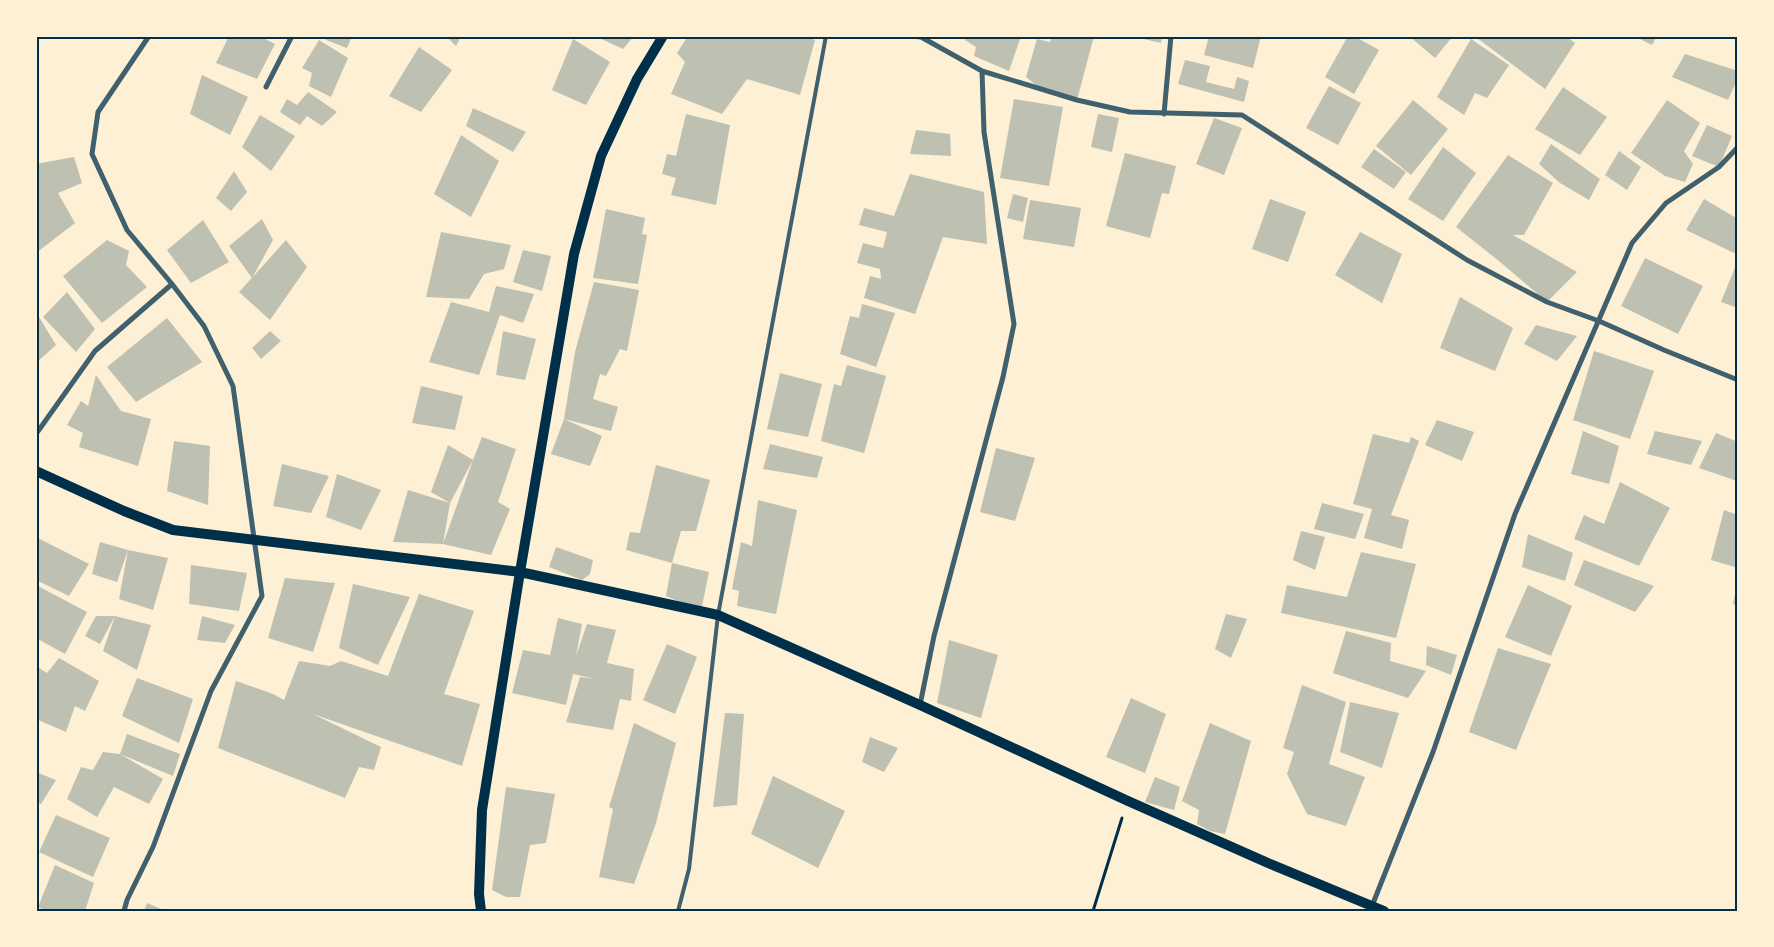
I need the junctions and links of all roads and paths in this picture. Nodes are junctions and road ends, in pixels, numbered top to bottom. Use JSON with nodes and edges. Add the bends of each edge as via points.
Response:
{"nodes":[{"id":1,"x":149,"y":36,"type":"edge"},
{"id":2,"x":292,"y":36,"type":"edge"},
{"id":3,"x":663,"y":36,"type":"edge"},
{"id":4,"x":826,"y":36,"type":"edge"},
{"id":5,"x":911,"y":36,"type":"edge"},
{"id":6,"x":1171,"y":36,"type":"edge"},
{"id":7,"x":982,"y":71,"type":"junction"},
{"id":8,"x":266,"y":87,"type":"dead end"},
{"id":9,"x":1164,"y":114,"type":"junction"},
{"id":10,"x":1738,"y":147,"type":"edge"},
{"id":11,"x":172,"y":284,"type":"junction"},
{"id":12,"x":1599,"y":321,"type":"junction"},
{"id":13,"x":1738,"y":380,"type":"edge"},
{"id":14,"x":36,"y":434,"type":"edge"},
{"id":15,"x":36,"y":471,"type":"edge"},
{"id":16,"x":254,"y":541,"type":"junction"},
{"id":17,"x":520,"y":572,"type":"junction"},
{"id":18,"x":718,"y":615,"type":"junction"},
{"id":19,"x":920,"y":705,"type":"junction"},
{"id":20,"x":1128,"y":801,"type":"junction"},
{"id":21,"x":1372,"y":907,"type":"junction"},
{"id":22,"x":124,"y":911,"type":"edge"},
{"id":23,"x":481,"y":911,"type":"edge"},
{"id":24,"x":678,"y":911,"type":"edge"},
{"id":25,"x":1093,"y":911,"type":"edge"},
{"id":26,"x":1384,"y":911,"type":"edge"}],
"edges":[{"from":1,"to":11,"type":"street","via":[[98,112],[92,154],[127,230]]},
{"from":2,"to":8,"type":"street"},
{"from":3,"to":17,"type":"main road","via":[[637,79],[601,156],[574,254]]},
{"from":4,"to":18,"type":"lane"},
{"from":5,"to":7,"type":"street","via":[[921,37]]},
{"from":6,"to":9,"type":"street"},
{"from":7,"to":9,"type":"street","via":[[1077,100],[1130,112]]},
{"from":7,"to":19,"type":"street","via":[[984,132],[1014,324],[1003,377],[934,636]]},
{"from":9,"to":12,"type":"street","via":[[1242,115],[1467,260],[1547,302]]},
{"from":10,"to":12,"type":"street","via":[[1719,167],[1666,203],[1632,244]]},
{"from":11,"to":14,"type":"street","via":[[95,350]]},
{"from":11,"to":16,"type":"street","via":[[204,326],[232,386]]},
{"from":12,"to":13,"type":"street"},
{"from":12,"to":21,"type":"street","via":[[1515,514],[1433,752]]},
{"from":15,"to":16,"type":"main road","via":[[173,530]]},
{"from":16,"to":17,"type":"main road"},
{"from":16,"to":22,"type":"street","via":[[262,596],[211,691],[153,847]]},
{"from":17,"to":18,"type":"main road"},
{"from":17,"to":23,"type":"main road","via":[[482,810]]},
{"from":18,"to":19,"type":"main road"},
{"from":18,"to":24,"type":"lane","via":[[689,869]]},
{"from":19,"to":20,"type":"main road"},
{"from":20,"to":21,"type":"main road"},
{"from":20,"to":25,"type":"path"},
{"from":21,"to":26,"type":"main road"}]}
